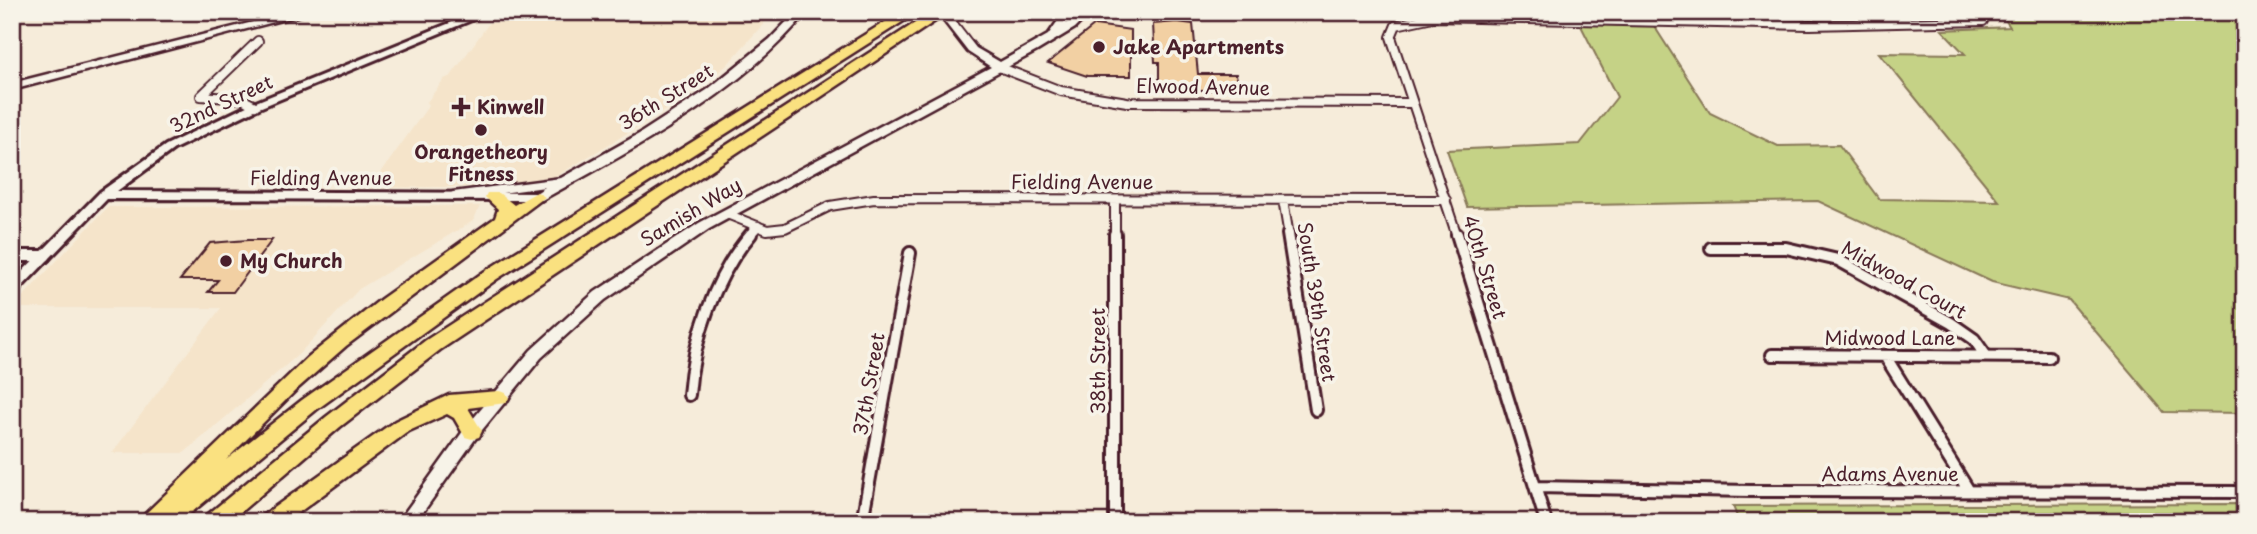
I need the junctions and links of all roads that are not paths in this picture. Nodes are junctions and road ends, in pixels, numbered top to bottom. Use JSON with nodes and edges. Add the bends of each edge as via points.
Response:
{"nodes":[{"id":1,"x":290,"y":12,"type":"edge"},
{"id":2,"x":307,"y":12,"type":"edge"},
{"id":3,"x":486,"y":12,"type":"edge"},
{"id":4,"x":802,"y":12,"type":"edge"},
{"id":5,"x":911,"y":12,"type":"edge"},
{"id":6,"x":942,"y":12,"type":"edge"},
{"id":7,"x":1070,"y":12,"type":"edge"},
{"id":8,"x":1086,"y":12,"type":"edge"},
{"id":9,"x":1637,"y":12,"type":"edge"},
{"id":10,"x":1458,"y":15,"type":"edge"},
{"id":11,"x":1643,"y":21,"type":"junction"},
{"id":12,"x":1983,"y":21,"type":"dead end"},
{"id":13,"x":1051,"y":38,"type":"junction"},
{"id":14,"x":258,"y":41,"type":"dead end"},
{"id":15,"x":999,"y":67,"type":"junction"},
{"id":16,"x":12,"y":84,"type":"edge"},
{"id":17,"x":1412,"y":103,"type":"junction"},
{"id":18,"x":255,"y":106,"type":"junction"},
{"id":19,"x":569,"y":179,"type":"junction"},
{"id":20,"x":104,"y":195,"type":"junction"},
{"id":21,"x":453,"y":196,"type":"junction"},
{"id":22,"x":493,"y":197,"type":"junction"},
{"id":23,"x":537,"y":197,"type":"junction"},
{"id":24,"x":1115,"y":200,"type":"junction"},
{"id":25,"x":1283,"y":200,"type":"junction"},
{"id":26,"x":1446,"y":200,"type":"junction"},
{"id":27,"x":727,"y":214,"type":"junction"},
{"id":28,"x":502,"y":221,"type":"junction"},
{"id":29,"x":758,"y":226,"type":"junction"},
{"id":30,"x":1711,"y":248,"type":"dead end"},
{"id":31,"x":910,"y":253,"type":"dead end"},
{"id":32,"x":12,"y":256,"type":"edge"},
{"id":33,"x":46,"y":256,"type":"junction"},
{"id":34,"x":12,"y":290,"type":"edge"},
{"id":35,"x":1773,"y":355,"type":"dead end"},
{"id":36,"x":1885,"y":356,"type":"junction"},
{"id":37,"x":1986,"y":356,"type":"junction"},
{"id":38,"x":2049,"y":357,"type":"dead end"},
{"id":39,"x":689,"y":395,"type":"dead end"},
{"id":40,"x":499,"y":398,"type":"junction"},
{"id":41,"x":433,"y":410,"type":"junction"},
{"id":42,"x":1316,"y":410,"type":"dead end"},
{"id":43,"x":472,"y":431,"type":"junction"},
{"id":44,"x":1536,"y":487,"type":"junction"},
{"id":45,"x":1969,"y":491,"type":"junction"},
{"id":46,"x":2245,"y":492,"type":"edge"},
{"id":47,"x":151,"y":522,"type":"edge"},
{"id":48,"x":164,"y":522,"type":"edge"},
{"id":49,"x":214,"y":522,"type":"edge"},
{"id":50,"x":270,"y":522,"type":"edge"},
{"id":51,"x":407,"y":522,"type":"edge"},
{"id":52,"x":862,"y":522,"type":"edge"},
{"id":53,"x":1115,"y":522,"type":"edge"},
{"id":54,"x":1546,"y":522,"type":"edge"}],
"edges":[{"from":1,"to":16,"type":"main road"},
{"from":2,"to":16,"type":"main road"},
{"from":3,"to":18,"type":"street","name":"32nd Street"},
{"from":4,"to":19,"type":"main road","name":"36th Street","via":[[781,36],[713,93]]},
{"from":5,"to":48,"type":"highway","via":[[491,275],[309,405]]},
{"from":6,"to":15,"type":"main road","via":[[972,50]]},
{"from":6,"to":49,"type":"highway","via":[[433,345]]},
{"from":7,"to":13,"type":"main road"},
{"from":8,"to":13,"type":"main road","name":"Samish Way"},
{"from":9,"to":11,"type":"street"},
{"from":10,"to":11,"type":"street"},
{"from":10,"to":17,"type":"street","name":"40th Street","via":[[1396,25],[1391,37]]},
{"from":11,"to":12,"type":"street","via":[[1843,25]]},
{"from":13,"to":15,"type":"main road","name":"Samish Way"},
{"from":14,"to":18,"type":"street","via":[[201,96],[242,99]]},
{"from":15,"to":17,"type":"street","name":"Elwood Avenue","via":[[1061,91],[1127,102]]},
{"from":15,"to":27,"type":"main road","name":"Samish Way"},
{"from":17,"to":26,"type":"street","name":"40th Street"},
{"from":18,"to":20,"type":"street","name":"32nd Street","via":[[170,147]]},
{"from":19,"to":21,"type":"main road"},
{"from":19,"to":23,"type":"main road","name":"36th Street"},
{"from":20,"to":21,"type":"street","name":"Fielding Avenue"},
{"from":20,"to":33,"type":"street","name":"32nd Street"},
{"from":21,"to":22,"type":"street","name":"Fielding Avenue"},
{"from":22,"to":23,"type":"street","name":"Fielding Avenue"},
{"from":22,"to":28,"type":"highway","via":[[507,207]]},
{"from":23,"to":28,"type":"highway"},
{"from":24,"to":25,"type":"street","name":"Fielding Avenue"},
{"from":24,"to":29,"type":"street","name":"Fielding Avenue","via":[[856,200],[830,206],[785,228]]},
{"from":24,"to":53,"type":"street","name":"38th Street"},
{"from":25,"to":26,"type":"street","name":"Fielding Avenue"},
{"from":25,"to":42,"type":"street","name":"South 39th Street"},
{"from":26,"to":44,"type":"street","name":"40th Street"},
{"from":27,"to":29,"type":"street","name":"Fielding Avenue"},
{"from":27,"to":40,"type":"main road","name":"Samish Way","via":[[663,251],[600,296],[536,354]]},
{"from":28,"to":47,"type":"highway","via":[[338,342],[282,391]]},
{"from":29,"to":39,"type":"street","via":[[734,255],[713,301],[689,376]]},
{"from":30,"to":37,"type":"street","name":"Midwood Court","via":[[1786,248],[1838,260],[1951,323]]},
{"from":31,"to":52,"type":"street","name":"37th Street"},
{"from":32,"to":33,"type":"street"},
{"from":33,"to":34,"type":"street","name":"32nd Street"},
{"from":35,"to":36,"type":"street","name":"Midwood Lane"},
{"from":36,"to":37,"type":"street","name":"Midwood Lane"},
{"from":36,"to":45,"type":"street"},
{"from":37,"to":38,"type":"street","name":"Midwood Lane"},
{"from":40,"to":41,"type":"highway","via":[[449,402]]},
{"from":40,"to":43,"type":"main road","name":"Samish Way"},
{"from":41,"to":43,"type":"highway","via":[[450,407],[461,413]]},
{"from":41,"to":50,"type":"highway","via":[[402,426]]},
{"from":43,"to":51,"type":"main road","name":"Samish Way"},
{"from":44,"to":45,"type":"street","name":"Adams Avenue"},
{"from":44,"to":54,"type":"street","name":"40th Street"},
{"from":45,"to":46,"type":"street","name":"Adams Avenue"}]}
